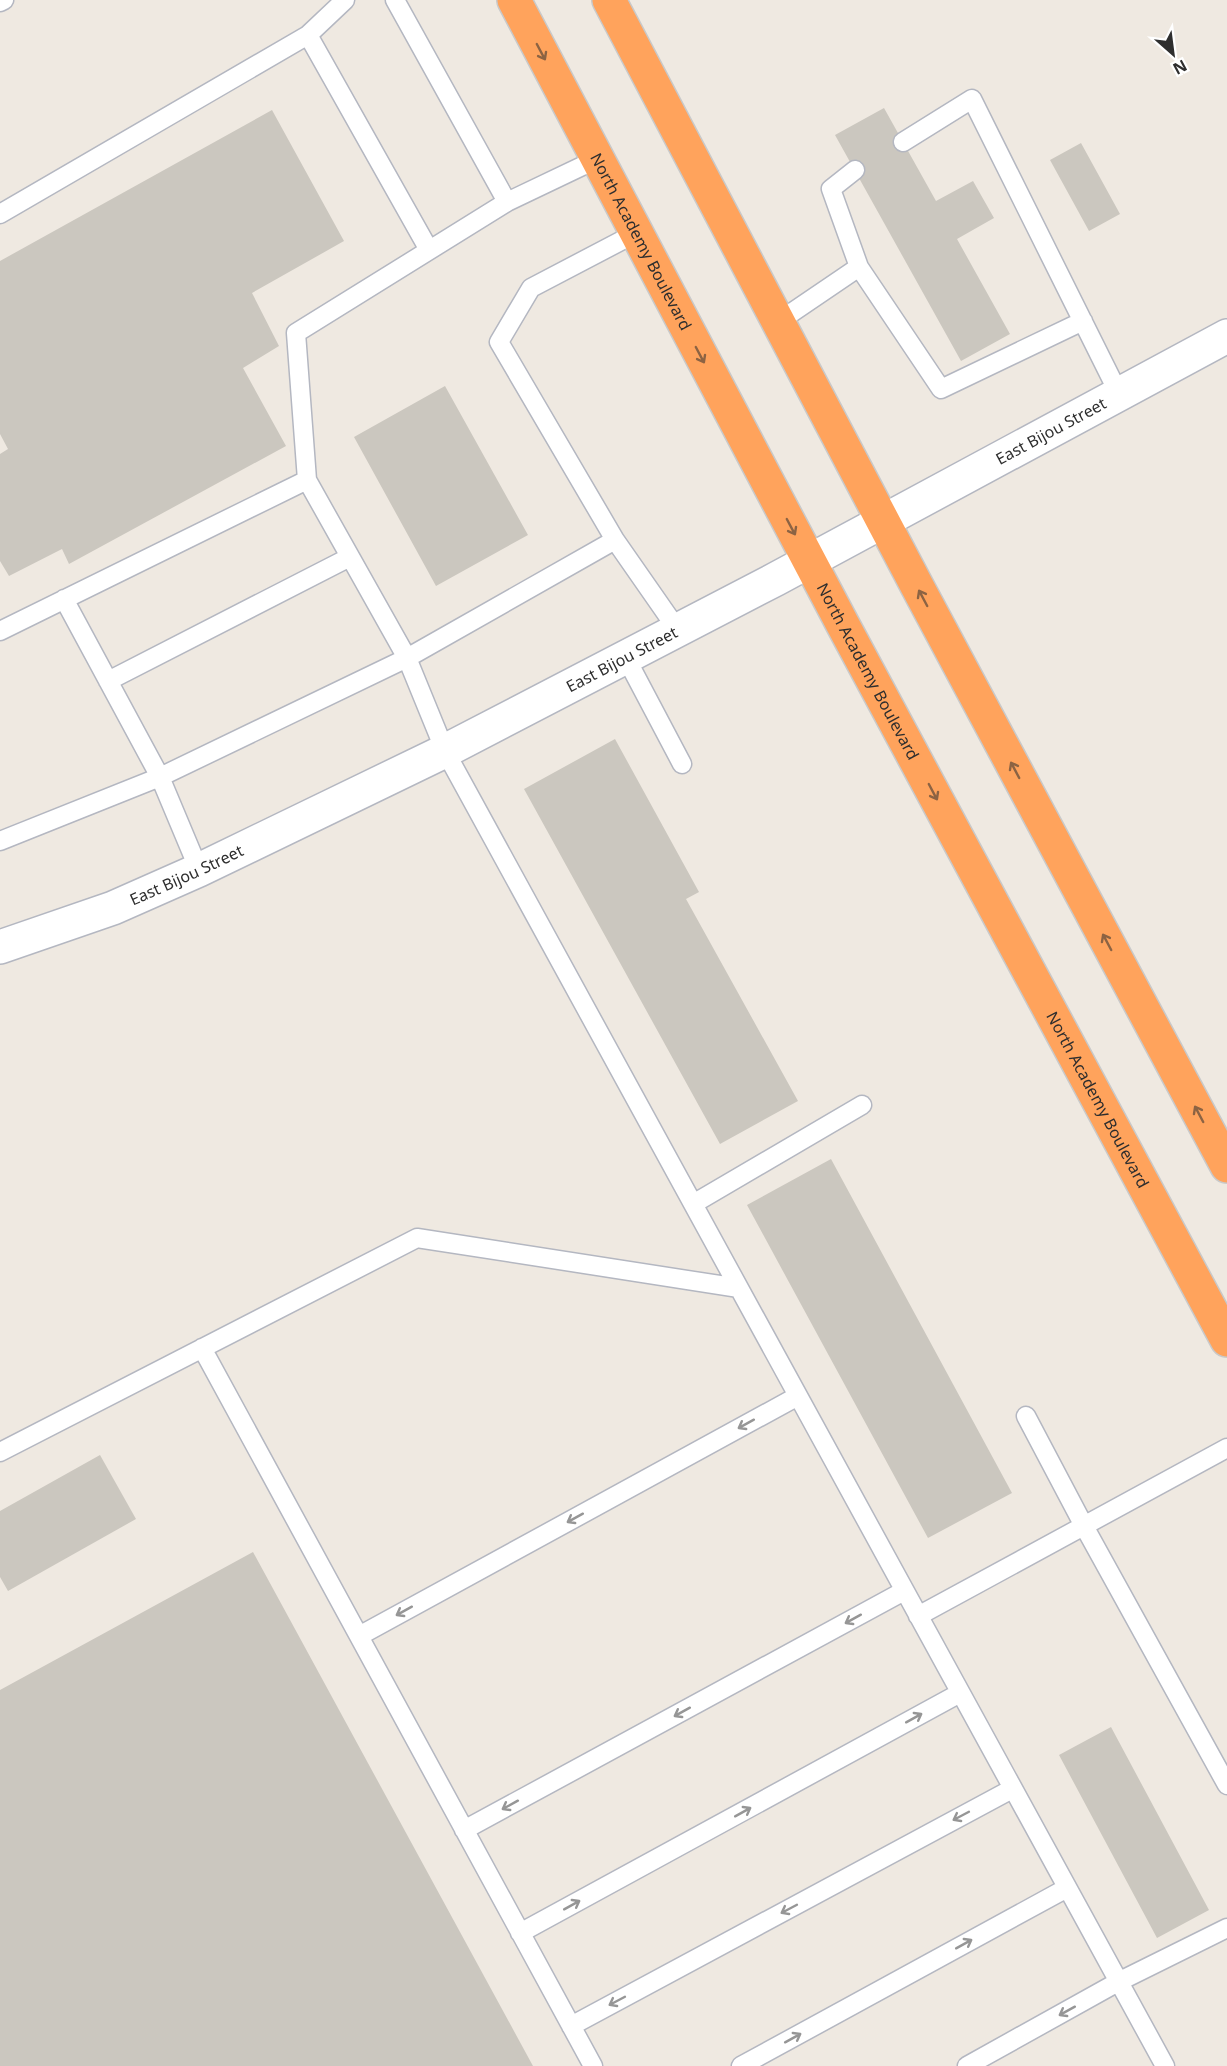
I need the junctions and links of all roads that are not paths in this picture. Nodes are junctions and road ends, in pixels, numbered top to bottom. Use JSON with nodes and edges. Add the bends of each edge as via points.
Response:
{"nodes":[{"id":1,"x":345,"y":0,"type":"edge"},
{"id":2,"x":395,"y":0,"type":"edge"},
{"id":3,"x":514,"y":0,"type":"edge"},
{"id":4,"x":609,"y":0,"type":"edge"},
{"id":5,"x":308,"y":35,"type":"junction"},
{"id":6,"x":903,"y":142,"type":"dead end"},
{"id":7,"x":597,"y":159,"type":"junction"},
{"id":8,"x":855,"y":170,"type":"dead end"},
{"id":9,"x":507,"y":202,"type":"junction"},
{"id":10,"x":0,"y":214,"type":"edge"},
{"id":11,"x":636,"y":233,"type":"junction"},
{"id":12,"x":429,"y":250,"type":"junction"},
{"id":13,"x":860,"y":267,"type":"junction"},
{"id":14,"x":1083,"y":321,"type":"junction"},
{"id":15,"x":778,"y":322,"type":"junction"},
{"id":16,"x":1227,"y":336,"type":"edge"},
{"id":17,"x":1119,"y":394,"type":"junction"},
{"id":18,"x":307,"y":480,"type":"junction"},
{"id":19,"x":883,"y":520,"type":"junction"},
{"id":20,"x":615,"y":540,"type":"junction"},
{"id":21,"x":350,"y":557,"type":"junction"},
{"id":22,"x":809,"y":560,"type":"junction"},
{"id":23,"x":64,"y":599,"type":"junction"},
{"id":24,"x":677,"y":629,"type":"junction"},
{"id":25,"x":0,"y":631,"type":"edge"},
{"id":26,"x":625,"y":656,"type":"junction"},
{"id":27,"x":407,"y":658,"type":"junction"},
{"id":28,"x":108,"y":681,"type":"junction"},
{"id":29,"x":445,"y":751,"type":"junction"},
{"id":30,"x":682,"y":764,"type":"dead end"},
{"id":31,"x":160,"y":777,"type":"junction"},
{"id":32,"x":0,"y":841,"type":"edge"},
{"id":33,"x":199,"y":870,"type":"junction"},
{"id":34,"x":0,"y":947,"type":"edge"},
{"id":35,"x":862,"y":1105,"type":"dead end"},
{"id":36,"x":1227,"y":1166,"type":"edge"},
{"id":37,"x":693,"y":1204,"type":"junction"},
{"id":38,"x":739,"y":1288,"type":"junction"},
{"id":39,"x":1227,"y":1340,"type":"edge"},
{"id":40,"x":202,"y":1348,"type":"junction"},
{"id":41,"x":798,"y":1396,"type":"junction"},
{"id":42,"x":1026,"y":1416,"type":"dead end"},
{"id":43,"x":1227,"y":1448,"type":"edge"},
{"id":44,"x":0,"y":1452,"type":"edge"},
{"id":45,"x":1084,"y":1526,"type":"junction"},
{"id":46,"x":904,"y":1591,"type":"junction"},
{"id":47,"x":918,"y":1616,"type":"junction"},
{"id":48,"x":359,"y":1636,"type":"junction"},
{"id":49,"x":960,"y":1693,"type":"junction"},
{"id":50,"x":1227,"y":1785,"type":"edge"},
{"id":51,"x":1012,"y":1789,"type":"junction"},
{"id":52,"x":464,"y":1830,"type":"junction"},
{"id":53,"x":1067,"y":1888,"type":"junction"},
{"id":54,"x":1227,"y":1928,"type":"edge"},
{"id":55,"x":520,"y":1933,"type":"junction"},
{"id":56,"x":1118,"y":1982,"type":"junction"},
{"id":57,"x":571,"y":2026,"type":"junction"},
{"id":58,"x":593,"y":2066,"type":"edge"},
{"id":59,"x":741,"y":2066,"type":"edge"},
{"id":60,"x":967,"y":2066,"type":"edge"},
{"id":61,"x":1165,"y":2066,"type":"edge"}],
"edges":[{"from":1,"to":5,"type":"lane"},
{"from":2,"to":9,"type":"lane"},
{"from":3,"to":7,"type":"highway","name":"North Academy Boulevard","one_way":true},
{"from":4,"to":15,"type":"highway"},
{"from":5,"to":10,"type":"lane"},
{"from":5,"to":12,"type":"lane"},
{"from":6,"to":14,"type":"lane","via":[[972,99]]},
{"from":7,"to":9,"type":"lane"},
{"from":7,"to":11,"type":"highway","name":"North Academy Boulevard"},
{"from":8,"to":13,"type":"lane","via":[[831,189]]},
{"from":9,"to":12,"type":"lane"},
{"from":11,"to":20,"type":"lane","via":[[531,288],[499,342]]},
{"from":11,"to":22,"type":"highway","name":"North Academy Boulevard","one_way":true},
{"from":12,"to":18,"type":"lane","via":[[296,333]]},
{"from":13,"to":14,"type":"lane","via":[[941,389]]},
{"from":13,"to":15,"type":"lane"},
{"from":14,"to":17,"type":"lane"},
{"from":15,"to":19,"type":"highway"},
{"from":16,"to":17,"type":"street","name":"East Bijou Street"},
{"from":17,"to":19,"type":"street","name":"East Bijou Street"},
{"from":18,"to":21,"type":"lane"},
{"from":18,"to":23,"type":"lane"},
{"from":19,"to":22,"type":"street","name":"East Bijou Street"},
{"from":36,"to":19,"type":"highway","one_way":true},
{"from":20,"to":24,"type":"lane"},
{"from":20,"to":27,"type":"lane"},
{"from":21,"to":27,"type":"lane"},
{"from":21,"to":28,"type":"lane"},
{"from":22,"to":24,"type":"street","name":"East Bijou Street"},
{"from":22,"to":39,"type":"highway","name":"North Academy Boulevard","one_way":true},
{"from":23,"to":25,"type":"lane"},
{"from":23,"to":28,"type":"lane"},
{"from":24,"to":26,"type":"street","name":"East Bijou Street"},
{"from":26,"to":29,"type":"street","name":"East Bijou Street"},
{"from":26,"to":30,"type":"lane"},
{"from":27,"to":29,"type":"lane"},
{"from":27,"to":31,"type":"lane"},
{"from":28,"to":31,"type":"lane"},
{"from":29,"to":33,"type":"street","name":"East Bijou Street"},
{"from":29,"to":37,"type":"lane"},
{"from":31,"to":32,"type":"lane"},
{"from":31,"to":33,"type":"lane"},
{"from":33,"to":34,"type":"street","name":"East Bijou Street","via":[[113,908]]},
{"from":35,"to":37,"type":"lane"},
{"from":37,"to":38,"type":"lane"},
{"from":38,"to":40,"type":"lane","via":[[417,1238]]},
{"from":38,"to":41,"type":"lane"},
{"from":40,"to":44,"type":"lane"},
{"from":40,"to":48,"type":"lane"},
{"from":41,"to":46,"type":"lane"},
{"from":41,"to":48,"type":"lane","one_way":true},
{"from":42,"to":45,"type":"lane"},
{"from":43,"to":45,"type":"lane"},
{"from":45,"to":47,"type":"lane"},
{"from":45,"to":50,"type":"lane"},
{"from":46,"to":47,"type":"lane"},
{"from":46,"to":52,"type":"lane","one_way":true},
{"from":47,"to":49,"type":"lane"},
{"from":48,"to":52,"type":"lane"},
{"from":49,"to":51,"type":"lane"},
{"from":55,"to":49,"type":"lane","one_way":true},
{"from":51,"to":53,"type":"lane"},
{"from":51,"to":57,"type":"lane","one_way":true},
{"from":52,"to":55,"type":"lane"},
{"from":53,"to":56,"type":"lane"},
{"from":59,"to":53,"type":"lane","one_way":true},
{"from":54,"to":56,"type":"lane"},
{"from":55,"to":57,"type":"lane"},
{"from":56,"to":60,"type":"lane","one_way":true},
{"from":56,"to":61,"type":"lane"},
{"from":57,"to":58,"type":"lane"}]}
